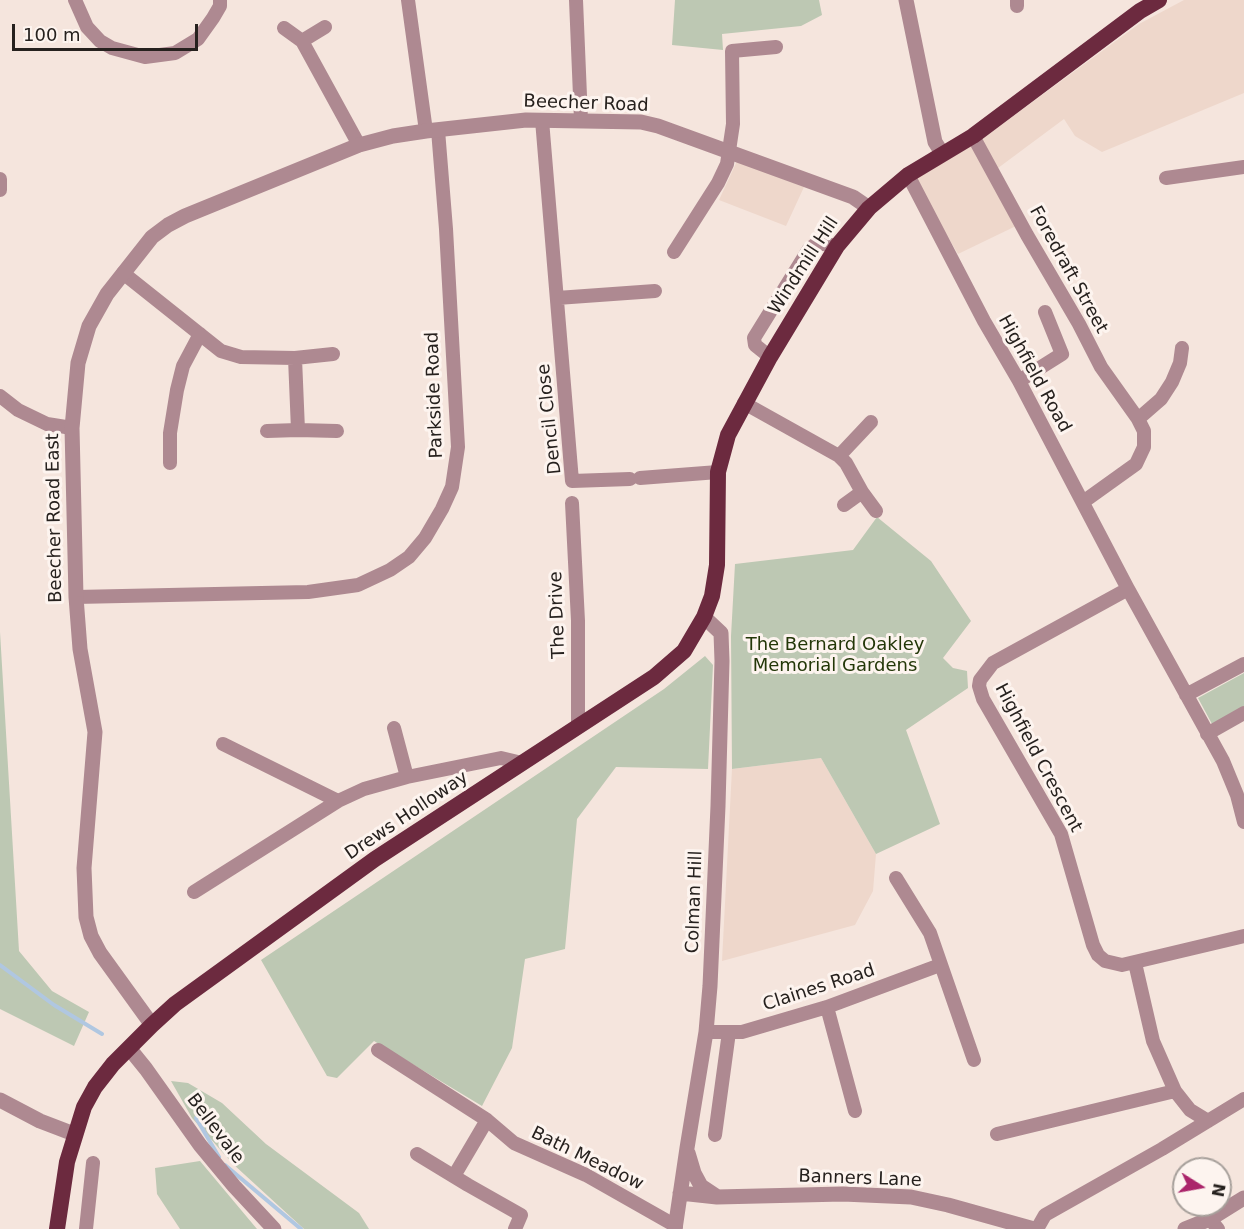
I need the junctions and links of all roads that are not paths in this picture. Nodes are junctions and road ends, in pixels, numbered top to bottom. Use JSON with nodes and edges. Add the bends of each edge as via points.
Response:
{"nodes":[{"id":1,"x":75,"y":0,"type":"edge"},
{"id":2,"x":220,"y":0,"type":"edge"},
{"id":3,"x":408,"y":0,"type":"edge"},
{"id":4,"x":576,"y":0,"type":"edge"},
{"id":5,"x":906,"y":0,"type":"edge"},
{"id":6,"x":1159,"y":0,"type":"edge"},
{"id":7,"x":325,"y":27,"type":"dead end"},
{"id":8,"x":285,"y":28,"type":"dead end"},
{"id":9,"x":302,"y":41,"type":"junction"},
{"id":10,"x":776,"y":47,"type":"dead end"},
{"id":11,"x":542,"y":120,"type":"junction"},
{"id":12,"x":581,"y":120,"type":"junction"},
{"id":13,"x":432,"y":130,"type":"junction"},
{"id":14,"x":973,"y":136,"type":"junction"},
{"id":15,"x":359,"y":145,"type":"junction"},
{"id":16,"x":730,"y":151,"type":"junction"},
{"id":17,"x":942,"y":153,"type":"junction"},
{"id":18,"x":1244,"y":167,"type":"edge"},
{"id":19,"x":908,"y":175,"type":"junction"},
{"id":20,"x":1166,"y":178,"type":"dead end"},
{"id":21,"x":0,"y":179,"type":"edge"},
{"id":22,"x":0,"y":190,"type":"edge"},
{"id":23,"x":869,"y":208,"type":"junction"},
{"id":24,"x":837,"y":246,"type":"junction"},
{"id":25,"x":674,"y":252,"type":"dead end"},
{"id":26,"x":123,"y":273,"type":"junction"},
{"id":27,"x":655,"y":291,"type":"dead end"},
{"id":28,"x":557,"y":298,"type":"junction"},
{"id":29,"x":1045,"y":312,"type":"dead end"},
{"id":30,"x":200,"y":334,"type":"junction"},
{"id":31,"x":1182,"y":348,"type":"dead end"},
{"id":32,"x":333,"y":354,"type":"dead end"},
{"id":33,"x":770,"y":357,"type":"junction"},
{"id":34,"x":295,"y":358,"type":"junction"},
{"id":35,"x":1019,"y":381,"type":"junction"},
{"id":36,"x":0,"y":396,"type":"edge"},
{"id":37,"x":744,"y":403,"type":"junction"},
{"id":38,"x":1138,"y":419,"type":"junction"},
{"id":39,"x":871,"y":422,"type":"dead end"},
{"id":40,"x":72,"y":428,"type":"junction"},
{"id":41,"x":298,"y":430,"type":"junction"},
{"id":42,"x":267,"y":431,"type":"dead end"},
{"id":43,"x":337,"y":431,"type":"dead end"},
{"id":44,"x":839,"y":456,"type":"junction"},
{"id":45,"x":170,"y":463,"type":"dead end"},
{"id":46,"x":718,"y":472,"type":"junction"},
{"id":47,"x":862,"y":492,"type":"junction"},
{"id":48,"x":1083,"y":502,"type":"junction"},
{"id":49,"x":572,"y":503,"type":"dead end"},
{"id":50,"x":844,"y":505,"type":"dead end"},
{"id":51,"x":876,"y":511,"type":"dead end"},
{"id":52,"x":1128,"y":589,"type":"junction"},
{"id":53,"x":76,"y":597,"type":"junction"},
{"id":54,"x":704,"y":617,"type":"junction"},
{"id":55,"x":1244,"y":664,"type":"edge"},
{"id":56,"x":1186,"y":695,"type":"junction"},
{"id":57,"x":1244,"y":713,"type":"edge"},
{"id":58,"x":578,"y":727,"type":"junction"},
{"id":59,"x":394,"y":728,"type":"dead end"},
{"id":60,"x":1208,"y":734,"type":"junction"},
{"id":61,"x":223,"y":744,"type":"dead end"},
{"id":62,"x":522,"y":763,"type":"junction"},
{"id":63,"x":407,"y":777,"type":"junction"},
{"id":64,"x":338,"y":801,"type":"junction"},
{"id":65,"x":1244,"y":822,"type":"edge"},
{"id":66,"x":896,"y":879,"type":"dead end"},
{"id":67,"x":194,"y":892,"type":"dead end"},
{"id":68,"x":1244,"y":936,"type":"edge"},
{"id":69,"x":1135,"y":963,"type":"junction"},
{"id":70,"x":940,"y":965,"type":"junction"},
{"id":71,"x":827,"y":1007,"type":"junction"},
{"id":72,"x":152,"y":1025,"type":"junction"},
{"id":73,"x":706,"y":1032,"type":"junction"},
{"id":74,"x":729,"y":1032,"type":"junction"},
{"id":75,"x":129,"y":1048,"type":"junction"},
{"id":76,"x":378,"y":1050,"type":"dead end"},
{"id":77,"x":974,"y":1060,"type":"dead end"},
{"id":78,"x":1175,"y":1091,"type":"junction"},
{"id":79,"x":1244,"y":1099,"type":"edge"},
{"id":80,"x":0,"y":1100,"type":"edge"},
{"id":81,"x":855,"y":1111,"type":"dead end"},
{"id":82,"x":487,"y":1120,"type":"junction"},
{"id":83,"x":1208,"y":1121,"type":"junction"},
{"id":84,"x":74,"y":1134,"type":"junction"},
{"id":85,"x":997,"y":1134,"type":"dead end"},
{"id":86,"x":715,"y":1135,"type":"dead end"},
{"id":87,"x":687,"y":1148,"type":"junction"},
{"id":88,"x":417,"y":1154,"type":"dead end"},
{"id":89,"x":93,"y":1163,"type":"dead end"},
{"id":90,"x":454,"y":1176,"type":"junction"},
{"id":91,"x":680,"y":1193,"type":"junction"},
{"id":92,"x":717,"y":1197,"type":"junction"},
{"id":93,"x":1244,"y":1198,"type":"edge"},
{"id":94,"x":1214,"y":1224,"type":"edge"},
{"id":95,"x":676,"y":1227,"type":"edge"},
{"id":96,"x":57,"y":1229,"type":"edge"},
{"id":97,"x":86,"y":1229,"type":"edge"},
{"id":98,"x":274,"y":1229,"type":"edge"},
{"id":99,"x":515,"y":1229,"type":"edge"},
{"id":100,"x":1035,"y":1229,"type":"edge"},
{"id":101,"x":1185,"y":1229,"type":"edge"}],
"edges":[{"from":1,"to":2,"type":"street","via":[[87,27],[100,41],[145,57],[175,53],[198,39]]},
{"from":3,"to":13,"type":"street","name":"Parkside Road"},
{"from":4,"to":12,"type":"street"},
{"from":5,"to":17,"type":"street","via":[[935,142]]},
{"from":6,"to":14,"type":"highway","name":"Windmill Hill"},
{"from":7,"to":9,"type":"street"},
{"from":8,"to":9,"type":"street"},
{"from":9,"to":15,"type":"street"},
{"from":10,"to":16,"type":"street","via":[[732,51]]},
{"from":11,"to":12,"type":"street","name":"Beecher Road"},
{"from":11,"to":13,"type":"street","name":"Beecher Road"},
{"from":11,"to":28,"type":"street","name":"Dencil Close"},
{"from":12,"to":16,"type":"street","name":"Beecher Road","via":[[641,122]]},
{"from":13,"to":15,"type":"street","name":"Beecher Road"},
{"from":13,"to":53,"type":"street","name":"Parkside Road","via":[[446,229],[458,447],[452,487],[425,538],[409,557],[358,585],[308,592]]},
{"from":14,"to":17,"type":"highway","name":"Windmill Hill"},
{"from":14,"to":38,"type":"street","name":"Foredraft Street","via":[[1101,367]]},
{"from":15,"to":26,"type":"street","name":"Beecher Road East","via":[[168,225],[152,237]]},
{"from":16,"to":23,"type":"street","name":"Beecher Road","via":[[853,197]]},
{"from":16,"to":25,"type":"street","via":[[718,183]]},
{"from":17,"to":19,"type":"highway","name":"Windmill Hill"},
{"from":18,"to":20,"type":"street"},
{"from":19,"to":23,"type":"highway","name":"Windmill Hill"},
{"from":19,"to":35,"type":"street","name":"Highfield Road"},
{"from":21,"to":22,"type":"street"},
{"from":23,"to":24,"type":"highway","name":"Windmill Hill"},
{"from":24,"to":33,"type":"highway","name":"Windmill Hill"},
{"from":24,"to":33,"type":"street","via":[[817,243],[809,249],[754,338],[755,345]]},
{"from":26,"to":30,"type":"street"},
{"from":26,"to":40,"type":"street","name":"Beecher Road East","via":[[89,326],[78,363]]},
{"from":27,"to":28,"type":"street"},
{"from":28,"to":46,"type":"street","name":"Dencil Close","via":[[572,481]]},
{"from":29,"to":35,"type":"street","via":[[1062,354]]},
{"from":30,"to":34,"type":"street","via":[[221,351],[241,357]]},
{"from":30,"to":45,"type":"street","via":[[183,366],[177,390]]},
{"from":31,"to":38,"type":"street","via":[[1172,382],[1161,399]]},
{"from":32,"to":34,"type":"street"},
{"from":33,"to":37,"type":"highway","name":"Windmill Hill"},
{"from":34,"to":41,"type":"street"},
{"from":35,"to":48,"type":"street","name":"Highfield Road"},
{"from":36,"to":40,"type":"street","via":[[47,424]]},
{"from":37,"to":44,"type":"street"},
{"from":37,"to":46,"type":"highway","name":"Windmill Hill","via":[[728,435]]},
{"from":38,"to":48,"type":"street","via":[[1144,431],[1144,447],[1136,464]]},
{"from":39,"to":44,"type":"street"},
{"from":40,"to":53,"type":"street","name":"Beecher Road East"},
{"from":41,"to":42,"type":"street"},
{"from":41,"to":43,"type":"street"},
{"from":44,"to":47,"type":"street"},
{"from":46,"to":54,"type":"highway","name":"Windmill Hill","via":[[717,565]]},
{"from":47,"to":50,"type":"street"},
{"from":47,"to":51,"type":"street"},
{"from":48,"to":52,"type":"street","name":"Highfield Road"},
{"from":49,"to":58,"type":"street","name":"The Drive"},
{"from":52,"to":56,"type":"street"},
{"from":52,"to":69,"type":"street","name":"Highfield Crescent","via":[[993,663],[979,687],[1061,834],[1098,955],[1113,964]]},
{"from":53,"to":72,"type":"street","name":"Beecher Road East","via":[[80,650],[95,732],[84,868],[86,916],[100,953]]},
{"from":54,"to":58,"type":"highway","name":"Drews Holloway","via":[[684,651],[662,671]]},
{"from":54,"to":73,"type":"street","name":"Colman Hill","via":[[721,633],[722,661]]},
{"from":55,"to":56,"type":"street"},
{"from":56,"to":60,"type":"street"},
{"from":57,"to":60,"type":"street"},
{"from":58,"to":62,"type":"highway","name":"Drews Holloway"},
{"from":59,"to":63,"type":"street"},
{"from":60,"to":65,"type":"street","via":[[1237,795]]},
{"from":61,"to":64,"type":"street"},
{"from":62,"to":63,"type":"street","via":[[501,758]]},
{"from":62,"to":72,"type":"highway","name":"Drews Holloway","via":[[375,859],[175,1004]]},
{"from":63,"to":64,"type":"street"},
{"from":64,"to":67,"type":"street"},
{"from":66,"to":70,"type":"street","via":[[930,933]]},
{"from":68,"to":69,"type":"street","name":"Highfield Crescent"},
{"from":69,"to":78,"type":"street","via":[[1153,1041]]},
{"from":70,"to":71,"type":"street","name":"Claines Road"},
{"from":70,"to":77,"type":"street"},
{"from":71,"to":74,"type":"street","name":"Claines Road","via":[[742,1032]]},
{"from":71,"to":81,"type":"street"},
{"from":72,"to":75,"type":"highway","name":"Drews Holloway"},
{"from":73,"to":74,"type":"street","name":"Claines Road"},
{"from":73,"to":87,"type":"street","name":"Colman Hill"},
{"from":74,"to":86,"type":"street"},
{"from":75,"to":84,"type":"highway","name":"Drews Holloway","via":[[95,1087]]},
{"from":75,"to":98,"type":"street","name":"Bellevale","via":[[200,1145]]},
{"from":76,"to":82,"type":"street","name":"Bath Meadow"},
{"from":78,"to":83,"type":"street","via":[[1190,1110]]},
{"from":78,"to":85,"type":"street"},
{"from":79,"to":83,"type":"street"},
{"from":80,"to":84,"type":"street"},
{"from":82,"to":90,"type":"street"},
{"from":82,"to":95,"type":"street","name":"Bath Meadow","via":[[514,1143],[586,1175]]},
{"from":83,"to":100,"type":"street","via":[[1045,1215]]},
{"from":84,"to":96,"type":"highway","name":"Drews Holloway"},
{"from":87,"to":91,"type":"street","name":"Colman Hill"},
{"from":87,"to":92,"type":"street","via":[[700,1186]]},
{"from":88,"to":90,"type":"street"},
{"from":89,"to":97,"type":"street"},
{"from":90,"to":99,"type":"street","via":[[521,1215]]},
{"from":91,"to":92,"type":"street","name":"Banners Lane"},
{"from":91,"to":95,"type":"street","name":"Colman Hill"},
{"from":92,"to":100,"type":"street","name":"Banners Lane","via":[[911,1197]]},
{"from":93,"to":94,"type":"street"},
{"from":94,"to":101,"type":"street"}]}
